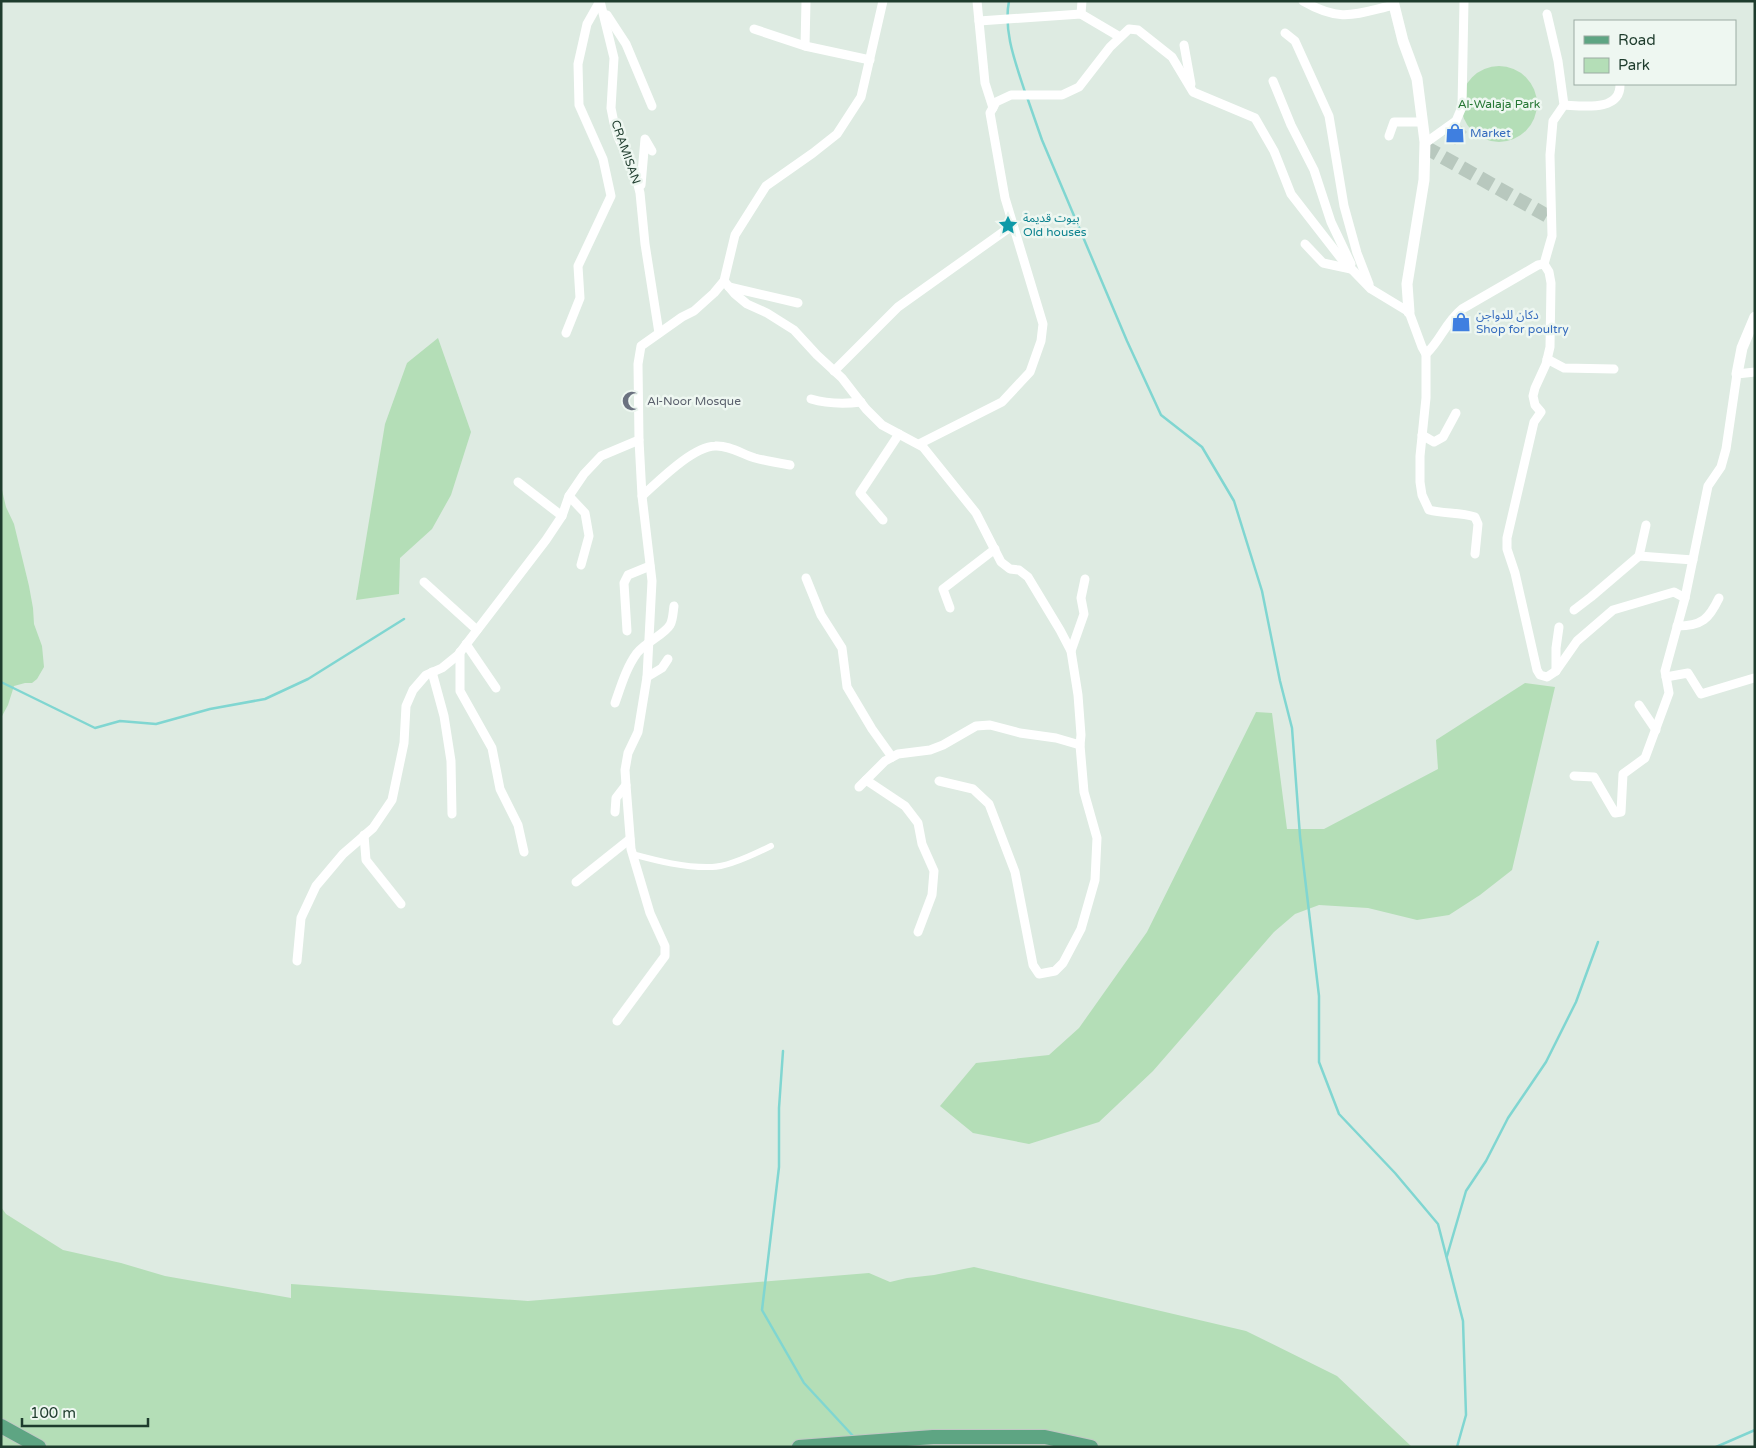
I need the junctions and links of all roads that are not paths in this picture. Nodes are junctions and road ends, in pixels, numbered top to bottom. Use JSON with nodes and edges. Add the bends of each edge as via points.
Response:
{"nodes":[{"id":1,"x":806,"y":1,"type":"edge"},
{"id":2,"x":883,"y":1,"type":"edge"},
{"id":3,"x":977,"y":1,"type":"edge"},
{"id":4,"x":1082,"y":1,"type":"edge"},
{"id":5,"x":1303,"y":1,"type":"edge"},
{"id":6,"x":1464,"y":1,"type":"edge"},
{"id":7,"x":1394,"y":3,"type":"edge"},
{"id":8,"x":601,"y":4,"type":"edge"},
{"id":9,"x":1081,"y":14,"type":"junction"},
{"id":10,"x":1547,"y":14,"type":"dead end"},
{"id":11,"x":979,"y":21,"type":"junction"},
{"id":12,"x":754,"y":29,"type":"dead end"},
{"id":13,"x":1285,"y":33,"type":"dead end"},
{"id":14,"x":1120,"y":37,"type":"junction"},
{"id":15,"x":1184,"y":45,"type":"dead end"},
{"id":16,"x":805,"y":46,"type":"junction"},
{"id":17,"x":870,"y":60,"type":"junction"},
{"id":18,"x":1273,"y":81,"type":"dead end"},
{"id":19,"x":1620,"y":85,"type":"edge"},
{"id":20,"x":1193,"y":92,"type":"junction"},
{"id":21,"x":1564,"y":105,"type":"junction"},
{"id":22,"x":652,"y":106,"type":"dead end"},
{"id":23,"x":993,"y":108,"type":"junction"},
{"id":24,"x":1422,"y":122,"type":"junction"},
{"id":25,"x":1389,"y":136,"type":"dead end"},
{"id":26,"x":1425,"y":142,"type":"junction"},
{"id":27,"x":652,"y":152,"type":"dead end"},
{"id":28,"x":640,"y":198,"type":"junction"},
{"id":29,"x":1013,"y":225,"type":"junction"},
{"id":30,"x":1305,"y":244,"type":"dead end"},
{"id":31,"x":1544,"y":264,"type":"junction"},
{"id":32,"x":1353,"y":270,"type":"junction"},
{"id":33,"x":727,"y":284,"type":"junction"},
{"id":34,"x":1371,"y":289,"type":"junction"},
{"id":35,"x":798,"y":303,"type":"dead end"},
{"id":36,"x":1409,"y":312,"type":"junction"},
{"id":37,"x":1755,"y":317,"type":"edge"},
{"id":38,"x":566,"y":333,"type":"dead end"},
{"id":39,"x":659,"y":333,"type":"junction"},
{"id":40,"x":1426,"y":354,"type":"junction"},
{"id":41,"x":1547,"y":359,"type":"junction"},
{"id":42,"x":1614,"y":369,"type":"dead end"},
{"id":43,"x":834,"y":371,"type":"junction"},
{"id":44,"x":1755,"y":372,"type":"edge"},
{"id":45,"x":1737,"y":374,"type":"junction"},
{"id":46,"x":811,"y":399,"type":"dead end"},
{"id":47,"x":861,"y":402,"type":"junction"},
{"id":48,"x":1456,"y":413,"type":"dead end"},
{"id":49,"x":899,"y":434,"type":"junction"},
{"id":50,"x":1422,"y":435,"type":"junction"},
{"id":51,"x":639,"y":440,"type":"junction"},
{"id":52,"x":919,"y":444,"type":"junction"},
{"id":53,"x":790,"y":465,"type":"dead end"},
{"id":54,"x":518,"y":482,"type":"dead end"},
{"id":55,"x":569,"y":496,"type":"junction"},
{"id":56,"x":642,"y":496,"type":"junction"},
{"id":57,"x":562,"y":516,"type":"junction"},
{"id":58,"x":883,"y":520,"type":"dead end"},
{"id":59,"x":1646,"y":525,"type":"dead end"},
{"id":60,"x":994,"y":549,"type":"junction"},
{"id":61,"x":1475,"y":554,"type":"dead end"},
{"id":62,"x":1639,"y":556,"type":"junction"},
{"id":63,"x":1693,"y":560,"type":"junction"},
{"id":64,"x":581,"y":565,"type":"dead end"},
{"id":65,"x":650,"y":566,"type":"junction"},
{"id":66,"x":806,"y":578,"type":"dead end"},
{"id":67,"x":1085,"y":579,"type":"dead end"},
{"id":68,"x":424,"y":582,"type":"dead end"},
{"id":69,"x":1685,"y":598,"type":"junction"},
{"id":70,"x":1719,"y":598,"type":"dead end"},
{"id":71,"x":674,"y":606,"type":"dead end"},
{"id":72,"x":950,"y":608,"type":"dead end"},
{"id":73,"x":1574,"y":610,"type":"dead end"},
{"id":74,"x":1677,"y":626,"type":"junction"},
{"id":75,"x":1559,"y":627,"type":"dead end"},
{"id":76,"x":477,"y":630,"type":"junction"},
{"id":77,"x":627,"y":631,"type":"dead end"},
{"id":78,"x":649,"y":641,"type":"junction"},
{"id":79,"x":463,"y":648,"type":"junction"},
{"id":80,"x":1071,"y":651,"type":"junction"},
{"id":81,"x":668,"y":659,"type":"dead end"},
{"id":82,"x":1556,"y":670,"type":"junction"},
{"id":83,"x":432,"y":672,"type":"junction"},
{"id":84,"x":646,"y":676,"type":"junction"},
{"id":85,"x":1666,"y":677,"type":"junction"},
{"id":86,"x":1754,"y":678,"type":"edge"},
{"id":87,"x":496,"y":688,"type":"dead end"},
{"id":88,"x":615,"y":703,"type":"dead end"},
{"id":89,"x":1639,"y":705,"type":"dead end"},
{"id":90,"x":1656,"y":730,"type":"junction"},
{"id":91,"x":1080,"y":746,"type":"junction"},
{"id":92,"x":892,"y":757,"type":"junction"},
{"id":93,"x":1574,"y":776,"type":"dead end"},
{"id":94,"x":939,"y":781,"type":"dead end"},
{"id":95,"x":626,"y":785,"type":"junction"},
{"id":96,"x":615,"y":812,"type":"dead end"},
{"id":97,"x":452,"y":814,"type":"dead end"},
{"id":98,"x":364,"y":835,"type":"junction"},
{"id":99,"x":630,"y":839,"type":"junction"},
{"id":100,"x":770,"y":846,"type":"dead end"},
{"id":101,"x":524,"y":852,"type":"dead end"},
{"id":102,"x":632,"y":854,"type":"junction"},
{"id":103,"x":576,"y":882,"type":"dead end"},
{"id":104,"x":401,"y":904,"type":"dead end"},
{"id":105,"x":918,"y":932,"type":"dead end"},
{"id":106,"x":297,"y":961,"type":"dead end"},
{"id":107,"x":617,"y":1021,"type":"dead end"},
{"id":108,"x":1,"y":1426,"type":"edge"},
{"id":109,"x":40,"y":1447,"type":"edge"},
{"id":110,"x":799,"y":1447,"type":"edge"},
{"id":111,"x":1091,"y":1447,"type":"edge"}],
"edges":[{"from":1,"to":16,"type":"street"},
{"from":2,"to":17,"type":"street"},
{"from":3,"to":11,"type":"street"},
{"from":4,"to":9,"type":"street"},
{"from":5,"to":7,"type":"street","via":[[1324,12],[1345,16]]},
{"from":6,"to":26,"type":"street","via":[[1462,107],[1456,121]]},
{"from":7,"to":24,"type":"street","via":[[1402,41],[1417,79]]},
{"from":8,"to":22,"type":"street","via":[[626,44]]},
{"from":8,"to":28,"type":"street","name":"CRAMISAN","via":[[614,58],[611,108],[614,123],[635,173]]},
{"from":8,"to":38,"type":"street","via":[[587,24],[578,64],[579,105],[603,159],[612,196],[578,266],[580,298]]},
{"from":9,"to":11,"type":"street"},
{"from":9,"to":14,"type":"street"},
{"from":10,"to":21,"type":"street"},
{"from":11,"to":23,"type":"street","via":[[986,83]]},
{"from":12,"to":16,"type":"street"},
{"from":13,"to":34,"type":"street","via":[[1295,41],[1329,116],[1344,206]]},
{"from":14,"to":20,"type":"street","via":[[1129,29],[1138,30],[1172,57]]},
{"from":14,"to":23,"type":"street","via":[[1079,88],[1062,95],[1010,95],[996,102]]},
{"from":15,"to":20,"type":"street"},
{"from":16,"to":17,"type":"street"},
{"from":17,"to":33,"type":"street","via":[[861,97],[837,134],[766,186],[735,235]]},
{"from":18,"to":32,"type":"street","via":[[1314,170],[1331,222]]},
{"from":19,"to":21,"type":"street","via":[[1614,100],[1599,107]]},
{"from":20,"to":32,"type":"street","via":[[1255,118],[1274,151],[1291,194]]},
{"from":21,"to":31,"type":"street","via":[[1553,121],[1550,155],[1552,236]]},
{"from":23,"to":29,"type":"street","via":[[990,114]]},
{"from":24,"to":25,"type":"street","via":[[1394,122]]},
{"from":24,"to":26,"type":"street"},
{"from":26,"to":36,"type":"street","via":[[1424,180],[1407,284]]},
{"from":27,"to":28,"type":"street","via":[[645,139]]},
{"from":28,"to":39,"type":"street","name":"CRAMISAN"},
{"from":29,"to":43,"type":"street","via":[[898,307]]},
{"from":29,"to":52,"type":"street","via":[[1043,324],[1041,341],[1030,372],[1002,402]]},
{"from":30,"to":32,"type":"street","via":[[1323,263]]},
{"from":31,"to":40,"type":"street","via":[[1462,309],[1452,317]]},
{"from":31,"to":41,"type":"street","via":[[1551,283]]},
{"from":32,"to":34,"type":"street"},
{"from":33,"to":35,"type":"street"},
{"from":33,"to":39,"type":"street","via":[[694,311]]},
{"from":33,"to":43,"type":"street","via":[[746,304],[794,330]]},
{"from":34,"to":36,"type":"street"},
{"from":36,"to":40,"type":"street"},
{"from":37,"to":45,"type":"street","via":[[1742,348]]},
{"from":39,"to":51,"type":"street","via":[[641,346],[638,364]]},
{"from":40,"to":50,"type":"street"},
{"from":41,"to":42,"type":"street","via":[[1564,368]]},
{"from":41,"to":82,"type":"street","via":[[1533,396],[1541,412],[1534,422],[1507,549],[1537,670],[1547,677]]},
{"from":43,"to":47,"type":"street"},
{"from":44,"to":45,"type":"street"},
{"from":45,"to":63,"type":"street","via":[[1726,448],[1721,467],[1708,486]]},
{"from":46,"to":47,"type":"street","via":[[826,403]]},
{"from":47,"to":49,"type":"street","via":[[882,424]]},
{"from":48,"to":50,"type":"street","via":[[1443,437],[1434,442]]},
{"from":49,"to":52,"type":"street"},
{"from":49,"to":58,"type":"street","via":[[860,492]]},
{"from":50,"to":61,"type":"street","via":[[1422,495],[1429,510],[1475,518],[1478,524]]},
{"from":51,"to":55,"type":"street","via":[[602,456]]},
{"from":51,"to":56,"type":"street"},
{"from":52,"to":60,"type":"street","via":[[976,513]]},
{"from":53,"to":56,"type":"street","via":[[714,446],[694,454],[665,474]]},
{"from":54,"to":57,"type":"street"},
{"from":55,"to":57,"type":"street"},
{"from":55,"to":64,"type":"street","via":[[585,513],[589,536]]},
{"from":56,"to":65,"type":"street"},
{"from":57,"to":76,"type":"street"},
{"from":59,"to":62,"type":"street"},
{"from":60,"to":72,"type":"street","via":[[943,589]]},
{"from":60,"to":80,"type":"street","via":[[1010,570],[1020,570],[1028,577]]},
{"from":62,"to":63,"type":"street"},
{"from":62,"to":73,"type":"street"},
{"from":63,"to":69,"type":"street"},
{"from":65,"to":77,"type":"street","via":[[628,575],[624,583]]},
{"from":65,"to":78,"type":"street"},
{"from":66,"to":92,"type":"street","via":[[821,615],[842,648],[847,687]]},
{"from":67,"to":80,"type":"street","via":[[1081,598],[1084,614]]},
{"from":68,"to":76,"type":"street"},
{"from":69,"to":74,"type":"street"},
{"from":69,"to":82,"type":"street","via":[[1674,592],[1613,610],[1577,641]]},
{"from":70,"to":74,"type":"street","via":[[1712,613],[1702,622]]},
{"from":71,"to":78,"type":"street","via":[[666,630]]},
{"from":74,"to":85,"type":"street"},
{"from":75,"to":82,"type":"street"},
{"from":76,"to":79,"type":"street"},
{"from":78,"to":84,"type":"street"},
{"from":78,"to":88,"type":"street","via":[[628,666]]},
{"from":79,"to":83,"type":"street","via":[[442,668]]},
{"from":79,"to":87,"type":"street"},
{"from":79,"to":101,"type":"street","via":[[460,691],[492,748],[500,789],[518,825]]},
{"from":80,"to":91,"type":"street","via":[[1079,705]]},
{"from":81,"to":84,"type":"street","via":[[662,668]]},
{"from":83,"to":97,"type":"street","via":[[444,716],[451,761]]},
{"from":83,"to":98,"type":"street","via":[[412,690],[406,706],[404,743],[392,800]]},
{"from":84,"to":95,"type":"street","via":[[638,732],[628,753]]},
{"from":85,"to":86,"type":"street","via":[[1688,673],[1701,694]]},
{"from":85,"to":90,"type":"street","via":[[1670,693]]},
{"from":89,"to":90,"type":"street"},
{"from":90,"to":93,"type":"street","via":[[1646,758],[1623,774],[1621,812],[1615,813],[1594,777]]},
{"from":91,"to":92,"type":"street","via":[[990,725],[976,726],[930,750]]},
{"from":91,"to":94,"type":"street","via":[[1084,792],[1097,838],[1095,880],[1081,929],[1063,963],[1055,971],[1040,974],[1033,965],[1015,872],[989,804],[973,788]]},
{"from":92,"to":105,"type":"street","via":[[862,784],[905,806],[918,823],[922,844],[934,871],[932,895]]},
{"from":95,"to":96,"type":"street","via":[[616,798]]},
{"from":95,"to":99,"type":"street"},
{"from":98,"to":104,"type":"street","via":[[366,860]]},
{"from":98,"to":106,"type":"street","via":[[316,886],[301,918]]},
{"from":99,"to":102,"type":"street"},
{"from":99,"to":103,"type":"street"},
{"from":100,"to":102,"type":"street","via":[[714,868],[664,863]]},
{"from":102,"to":107,"type":"street","via":[[650,913],[665,946],[665,956]]},
{"from":108,"to":109,"type":"main road"},
{"from":110,"to":111,"type":"main road","via":[[933,1437],[1044,1437]]}]}
